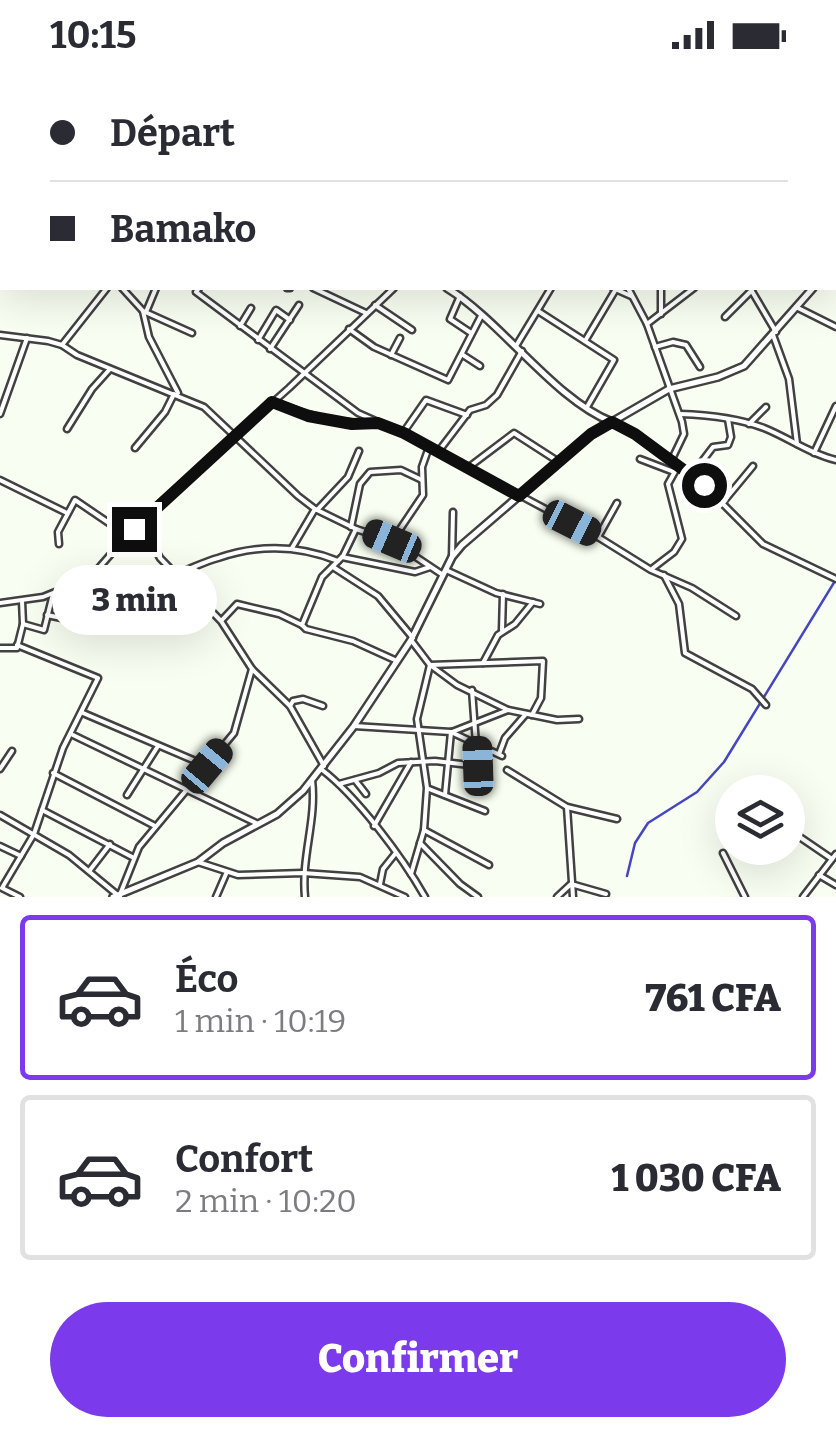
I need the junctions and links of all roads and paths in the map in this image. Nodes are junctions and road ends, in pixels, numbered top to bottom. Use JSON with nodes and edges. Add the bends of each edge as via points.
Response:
{"nodes":[{"id":1,"x":106,"y":290,"type":"edge"},
{"id":2,"x":124,"y":290,"type":"edge"},
{"id":3,"x":155,"y":290,"type":"edge"},
{"id":4,"x":197,"y":290,"type":"edge"},
{"id":5,"x":318,"y":290,"type":"edge"},
{"id":6,"x":392,"y":290,"type":"edge"},
{"id":7,"x":550,"y":290,"type":"edge"},
{"id":8,"x":614,"y":290,"type":"edge"},
{"id":9,"x":619,"y":290,"type":"edge"},
{"id":10,"x":628,"y":290,"type":"edge"},
{"id":11,"x":661,"y":290,"type":"edge"},
{"id":12,"x":691,"y":290,"type":"edge"},
{"id":13,"x":750,"y":290,"type":"edge"},
{"id":14,"x":752,"y":290,"type":"edge"},
{"id":15,"x":811,"y":290,"type":"edge"},
{"id":16,"x":457,"y":292,"type":"edge"},
{"id":17,"x":630,"y":296,"type":"junction"},
{"id":18,"x":300,"y":305,"type":"dead end"},
{"id":19,"x":375,"y":305,"type":"junction"},
{"id":20,"x":251,"y":308,"type":"dead end"},
{"id":21,"x":796,"y":308,"type":"junction"},
{"id":22,"x":144,"y":311,"type":"junction"},
{"id":23,"x":538,"y":311,"type":"junction"},
{"id":24,"x":366,"y":314,"type":"junction"},
{"id":25,"x":483,"y":314,"type":"junction"},
{"id":26,"x":660,"y":314,"type":"junction"},
{"id":27,"x":725,"y":316,"type":"dead end"},
{"id":28,"x":290,"y":320,"type":"junction"},
{"id":29,"x":646,"y":324,"type":"junction"},
{"id":30,"x":240,"y":326,"type":"junction"},
{"id":31,"x":836,"y":327,"type":"edge"},
{"id":32,"x":349,"y":329,"type":"junction"},
{"id":33,"x":412,"y":330,"type":"dead end"},
{"id":34,"x":471,"y":332,"type":"junction"},
{"id":35,"x":192,"y":333,"type":"dead end"},
{"id":36,"x":775,"y":334,"type":"junction"},
{"id":37,"x":0,"y":335,"type":"edge"},
{"id":38,"x":26,"y":338,"type":"junction"},
{"id":39,"x":400,"y":338,"type":"dead end"},
{"id":40,"x":258,"y":340,"type":"junction"},
{"id":41,"x":585,"y":341,"type":"junction"},
{"id":42,"x":62,"y":344,"type":"junction"},
{"id":43,"x":655,"y":347,"type":"junction"},
{"id":44,"x":519,"y":348,"type":"junction"},
{"id":45,"x":270,"y":349,"type":"junction"},
{"id":46,"x":390,"y":355,"type":"junction"},
{"id":47,"x":463,"y":356,"type":"junction"},
{"id":48,"x":480,"y":366,"type":"dead end"},
{"id":49,"x":700,"y":367,"type":"dead end"},
{"id":50,"x":110,"y":368,"type":"junction"},
{"id":51,"x":303,"y":374,"type":"junction"},
{"id":52,"x":669,"y":389,"type":"junction"},
{"id":53,"x":176,"y":394,"type":"junction"},
{"id":54,"x":272,"y":402,"type":"junction"},
{"id":55,"x":1,"y":405,"type":"edge"},
{"id":56,"x":836,"y":406,"type":"edge"},
{"id":57,"x":766,"y":407,"type":"dead end"},
{"id":58,"x":586,"y":409,"type":"junction"},
{"id":59,"x":0,"y":414,"type":"edge"},
{"id":60,"x":678,"y":414,"type":"junction"},
{"id":61,"x":467,"y":415,"type":"junction"},
{"id":62,"x":728,"y":419,"type":"junction"},
{"id":63,"x":612,"y":422,"type":"junction"},
{"id":64,"x":378,"y":423,"type":"junction"},
{"id":65,"x":749,"y":424,"type":"junction"},
{"id":66,"x":67,"y":430,"type":"dead end"},
{"id":67,"x":404,"y":433,"type":"junction"},
{"id":68,"x":235,"y":436,"type":"junction"},
{"id":69,"x":797,"y":444,"type":"junction"},
{"id":70,"x":429,"y":447,"type":"junction"},
{"id":71,"x":135,"y":448,"type":"dead end"},
{"id":72,"x":359,"y":451,"type":"dead end"},
{"id":73,"x":438,"y":452,"type":"junction"},
{"id":74,"x":814,"y":454,"type":"junction"},
{"id":75,"x":640,"y":459,"type":"dead end"},
{"id":76,"x":836,"y":460,"type":"edge"},
{"id":77,"x":671,"y":461,"type":"junction"},
{"id":78,"x":559,"y":462,"type":"junction"},
{"id":79,"x":678,"y":466,"type":"junction"},
{"id":80,"x":752,"y":466,"type":"dead end"},
{"id":81,"x":468,"y":468,"type":"junction"},
{"id":82,"x":674,"y":472,"type":"junction"},
{"id":83,"x":692,"y":476,"type":"junction"},
{"id":84,"x":348,"y":477,"type":"junction"},
{"id":85,"x":0,"y":480,"type":"edge"},
{"id":86,"x":422,"y":480,"type":"junction"},
{"id":87,"x":360,"y":484,"type":"junction"},
{"id":88,"x":519,"y":496,"type":"junction"},
{"id":89,"x":724,"y":502,"type":"junction"},
{"id":90,"x":617,"y":504,"type":"dead end"},
{"id":91,"x":316,"y":510,"type":"junction"},
{"id":92,"x":152,"y":511,"type":"junction"},
{"id":93,"x":453,"y":512,"type":"dead end"},
{"id":94,"x":68,"y":514,"type":"junction"},
{"id":95,"x":354,"y":528,"type":"junction"},
{"id":96,"x":128,"y":536,"type":"junction"},
{"id":97,"x":598,"y":537,"type":"junction"},
{"id":98,"x":392,"y":541,"type":"junction"},
{"id":99,"x":59,"y":544,"type":"dead end"},
{"id":100,"x":154,"y":547,"type":"junction"},
{"id":101,"x":292,"y":548,"type":"junction"},
{"id":102,"x":452,"y":557,"type":"junction"},
{"id":103,"x":340,"y":559,"type":"junction"},
{"id":104,"x":332,"y":566,"type":"junction"},
{"id":105,"x":430,"y":567,"type":"junction"},
{"id":106,"x":651,"y":570,"type":"junction"},
{"id":107,"x":444,"y":573,"type":"junction"},
{"id":108,"x":176,"y":574,"type":"junction"},
{"id":109,"x":664,"y":575,"type":"junction"},
{"id":110,"x":90,"y":578,"type":"junction"},
{"id":111,"x":836,"y":579,"type":"edge"},
{"id":112,"x":52,"y":594,"type":"junction"},
{"id":113,"x":503,"y":594,"type":"junction"},
{"id":114,"x":22,"y":601,"type":"junction"},
{"id":115,"x":0,"y":603,"type":"edge"},
{"id":116,"x":47,"y":615,"type":"junction"},
{"id":117,"x":736,"y":616,"type":"dead end"},
{"id":118,"x":71,"y":620,"type":"dead end"},
{"id":119,"x":221,"y":621,"type":"junction"},
{"id":120,"x":23,"y":624,"type":"junction"},
{"id":121,"x":302,"y":625,"type":"junction"},
{"id":122,"x":502,"y":632,"type":"junction"},
{"id":123,"x":412,"y":639,"type":"junction"},
{"id":124,"x":18,"y":644,"type":"junction"},
{"id":125,"x":0,"y":648,"type":"edge"},
{"id":126,"x":397,"y":661,"type":"junction"},
{"id":127,"x":483,"y":662,"type":"junction"},
{"id":128,"x":430,"y":665,"type":"junction"},
{"id":129,"x":252,"y":669,"type":"junction"},
{"id":130,"x":472,"y":690,"type":"junction"},
{"id":131,"x":766,"y":705,"type":"dead end"},
{"id":132,"x":290,"y":706,"type":"junction"},
{"id":133,"x":323,"y":706,"type":"dead end"},
{"id":134,"x":508,"y":710,"type":"junction"},
{"id":135,"x":82,"y":713,"type":"junction"},
{"id":136,"x":529,"y":715,"type":"junction"},
{"id":137,"x":579,"y":718,"type":"dead end"},
{"id":138,"x":472,"y":723,"type":"junction"},
{"id":139,"x":354,"y":726,"type":"junction"},
{"id":140,"x":417,"y":728,"type":"junction"},
{"id":141,"x":451,"y":732,"type":"junction"},
{"id":142,"x":71,"y":734,"type":"junction"},
{"id":143,"x":158,"y":746,"type":"junction"},
{"id":144,"x":477,"y":746,"type":"junction"},
{"id":145,"x":12,"y":751,"type":"dead end"},
{"id":146,"x":412,"y":762,"type":"junction"},
{"id":147,"x":422,"y":762,"type":"junction"},
{"id":148,"x":448,"y":762,"type":"junction"},
{"id":149,"x":207,"y":766,"type":"junction"},
{"id":150,"x":478,"y":766,"type":"junction"},
{"id":151,"x":323,"y":767,"type":"junction"},
{"id":152,"x":0,"y":768,"type":"edge"},
{"id":153,"x":144,"y":769,"type":"junction"},
{"id":154,"x":507,"y":770,"type":"dead end"},
{"id":155,"x":53,"y":772,"type":"junction"},
{"id":156,"x":312,"y":780,"type":"junction"},
{"id":157,"x":355,"y":780,"type":"junction"},
{"id":158,"x":339,"y":784,"type":"junction"},
{"id":159,"x":479,"y":785,"type":"dead end"},
{"id":160,"x":427,"y":788,"type":"junction"},
{"id":161,"x":188,"y":790,"type":"junction"},
{"id":162,"x":366,"y":794,"type":"dead end"},
{"id":163,"x":128,"y":795,"type":"dead end"},
{"id":164,"x":445,"y":795,"type":"junction"},
{"id":165,"x":567,"y":808,"type":"junction"},
{"id":166,"x":42,"y":810,"type":"junction"},
{"id":167,"x":485,"y":811,"type":"dead end"},
{"id":168,"x":0,"y":815,"type":"edge"},
{"id":169,"x":616,"y":820,"type":"dead end"},
{"id":170,"x":258,"y":824,"type":"junction"},
{"id":171,"x":155,"y":826,"type":"junction"},
{"id":172,"x":374,"y":826,"type":"junction"},
{"id":173,"x":424,"y":830,"type":"junction"},
{"id":174,"x":34,"y":834,"type":"junction"},
{"id":175,"x":805,"y":839,"type":"edge"},
{"id":176,"x":110,"y":844,"type":"junction"},
{"id":177,"x":420,"y":844,"type":"junction"},
{"id":178,"x":0,"y":846,"type":"edge"},
{"id":179,"x":396,"y":854,"type":"junction"},
{"id":180,"x":21,"y":856,"type":"junction"},
{"id":181,"x":834,"y":856,"type":"edge"},
{"id":182,"x":134,"y":858,"type":"junction"},
{"id":183,"x":198,"y":862,"type":"junction"},
{"id":184,"x":489,"y":865,"type":"dead end"},
{"id":185,"x":729,"y":865,"type":"edge"},
{"id":186,"x":90,"y":870,"type":"junction"},
{"id":187,"x":227,"y":872,"type":"junction"},
{"id":188,"x":303,"y":873,"type":"junction"},
{"id":189,"x":411,"y":874,"type":"junction"},
{"id":190,"x":819,"y":875,"type":"junction"},
{"id":191,"x":416,"y":881,"type":"junction"},
{"id":192,"x":570,"y":884,"type":"junction"},
{"id":193,"x":383,"y":885,"type":"junction"},
{"id":194,"x":836,"y":885,"type":"edge"},
{"id":195,"x":1,"y":888,"type":"edge"},
{"id":196,"x":606,"y":894,"type":"dead end"},
{"id":197,"x":118,"y":895,"type":"edge"},
{"id":198,"x":20,"y":897,"type":"edge"},
{"id":199,"x":216,"y":897,"type":"edge"},
{"id":200,"x":306,"y":897,"type":"edge"},
{"id":201,"x":380,"y":897,"type":"edge"},
{"id":202,"x":406,"y":897,"type":"edge"},
{"id":203,"x":425,"y":897,"type":"edge"},
{"id":204,"x":478,"y":897,"type":"edge"},
{"id":205,"x":557,"y":897,"type":"edge"},
{"id":206,"x":572,"y":897,"type":"edge"},
{"id":207,"x":745,"y":897,"type":"edge"},
{"id":208,"x":803,"y":897,"type":"edge"}],
"edges":[{"from":1,"to":42,"type":"street"},
{"from":2,"to":22,"type":"street"},
{"from":3,"to":22,"type":"street"},
{"from":4,"to":30,"type":"street"},
{"from":5,"to":24,"type":"street"},
{"from":6,"to":19,"type":"street"},
{"from":7,"to":23,"type":"street"},
{"from":8,"to":41,"type":"street"},
{"from":9,"to":17,"type":"street"},
{"from":10,"to":17,"type":"street"},
{"from":11,"to":26,"type":"street"},
{"from":12,"to":26,"type":"street"},
{"from":13,"to":27,"type":"street"},
{"from":14,"to":36,"type":"street"},
{"from":15,"to":21,"type":"street"},
{"from":16,"to":25,"type":"street"},
{"from":16,"to":34,"type":"street","via":[[450,320]]},
{"from":17,"to":29,"type":"street"},
{"from":18,"to":28,"type":"street"},
{"from":19,"to":24,"type":"street"},
{"from":19,"to":33,"type":"street"},
{"from":20,"to":30,"type":"street"},
{"from":21,"to":31,"type":"street"},
{"from":21,"to":36,"type":"street"},
{"from":22,"to":35,"type":"street"},
{"from":22,"to":53,"type":"street"},
{"from":23,"to":41,"type":"street"},
{"from":23,"to":44,"type":"street"},
{"from":24,"to":32,"type":"street"},
{"from":25,"to":34,"type":"street"},
{"from":25,"to":44,"type":"street"},
{"from":26,"to":29,"type":"street"},
{"from":28,"to":40,"type":"street","via":[[276,310]]},
{"from":28,"to":45,"type":"street"},
{"from":29,"to":43,"type":"street"},
{"from":30,"to":40,"type":"street"},
{"from":32,"to":46,"type":"street"},
{"from":32,"to":51,"type":"street"},
{"from":34,"to":47,"type":"street"},
{"from":36,"to":52,"type":"street","via":[[739,369]]},
{"from":36,"to":69,"type":"street"},
{"from":37,"to":38,"type":"street"},
{"from":38,"to":42,"type":"street"},
{"from":38,"to":55,"type":"street"},
{"from":39,"to":46,"type":"street"},
{"from":40,"to":45,"type":"street"},
{"from":41,"to":58,"type":"street","via":[[614,360]]},
{"from":42,"to":50,"type":"street"},
{"from":43,"to":49,"type":"street","via":[[686,346]]},
{"from":43,"to":52,"type":"street"},
{"from":44,"to":58,"type":"street"},
{"from":44,"to":61,"type":"street","via":[[493,400]]},
{"from":45,"to":51,"type":"street"},
{"from":46,"to":47,"type":"street","via":[[448,380]]},
{"from":47,"to":48,"type":"street"},
{"from":50,"to":53,"type":"street"},
{"from":50,"to":66,"type":"street"},
{"from":51,"to":54,"type":"street"},
{"from":51,"to":64,"type":"street"},
{"from":52,"to":60,"type":"street"},
{"from":52,"to":63,"type":"street"},
{"from":53,"to":68,"type":"street","via":[[204,407]]},
{"from":53,"to":71,"type":"street"},
{"from":54,"to":64,"type":"street","via":[[308,416]]},
{"from":54,"to":68,"type":"street"},
{"from":55,"to":59,"type":"street"},
{"from":56,"to":74,"type":"street"},
{"from":57,"to":65,"type":"street"},
{"from":58,"to":63,"type":"street"},
{"from":60,"to":62,"type":"street"},
{"from":60,"to":77,"type":"street","via":[[684,434]]},
{"from":61,"to":67,"type":"street","via":[[426,400]]},
{"from":61,"to":73,"type":"street"},
{"from":62,"to":65,"type":"street"},
{"from":62,"to":83,"type":"street","via":[[728,444],[713,446]]},
{"from":63,"to":77,"type":"street"},
{"from":63,"to":78,"type":"street"},
{"from":64,"to":67,"type":"street"},
{"from":65,"to":69,"type":"street"},
{"from":67,"to":70,"type":"street"},
{"from":68,"to":91,"type":"street"},
{"from":68,"to":92,"type":"street"},
{"from":69,"to":74,"type":"street"},
{"from":70,"to":73,"type":"street"},
{"from":70,"to":86,"type":"street"},
{"from":72,"to":84,"type":"street"},
{"from":73,"to":81,"type":"street"},
{"from":74,"to":76,"type":"street"},
{"from":75,"to":82,"type":"street"},
{"from":77,"to":79,"type":"street"},
{"from":78,"to":81,"type":"street","via":[[514,433]]},
{"from":78,"to":88,"type":"street"},
{"from":79,"to":82,"type":"street"},
{"from":79,"to":83,"type":"street"},
{"from":80,"to":89,"type":"street"},
{"from":81,"to":88,"type":"street"},
{"from":82,"to":106,"type":"street","via":[[668,488],[682,539]]},
{"from":83,"to":89,"type":"street"},
{"from":84,"to":87,"type":"street"},
{"from":84,"to":91,"type":"street"},
{"from":85,"to":94,"type":"street"},
{"from":86,"to":87,"type":"street","via":[[401,470],[370,472]]},
{"from":86,"to":98,"type":"street","via":[[423,495]]},
{"from":87,"to":95,"type":"street"},
{"from":88,"to":97,"type":"street"},
{"from":88,"to":102,"type":"street"},
{"from":89,"to":111,"type":"street","via":[[763,544]]},
{"from":90,"to":97,"type":"street"},
{"from":91,"to":95,"type":"street"},
{"from":91,"to":101,"type":"street"},
{"from":92,"to":96,"type":"street"},
{"from":92,"to":100,"type":"street"},
{"from":93,"to":102,"type":"street"},
{"from":94,"to":96,"type":"street","via":[[75,500]]},
{"from":94,"to":99,"type":"street"},
{"from":95,"to":98,"type":"street"},
{"from":95,"to":103,"type":"street"},
{"from":96,"to":100,"type":"street"},
{"from":96,"to":110,"type":"street"},
{"from":97,"to":106,"type":"street"},
{"from":98,"to":105,"type":"street"},
{"from":100,"to":108,"type":"street"},
{"from":101,"to":103,"type":"street"},
{"from":101,"to":108,"type":"street","via":[[222,556]]},
{"from":102,"to":107,"type":"street"},
{"from":103,"to":104,"type":"street"},
{"from":103,"to":105,"type":"street","via":[[415,572]]},
{"from":104,"to":121,"type":"street"},
{"from":104,"to":123,"type":"street","via":[[378,596]]},
{"from":105,"to":107,"type":"street"},
{"from":106,"to":109,"type":"street"},
{"from":107,"to":113,"type":"street"},
{"from":107,"to":123,"type":"street"},
{"from":108,"to":110,"type":"street"},
{"from":108,"to":119,"type":"street"},
{"from":109,"to":117,"type":"street"},
{"from":109,"to":131,"type":"street","via":[[679,604],[685,653],[739,681]]},
{"from":110,"to":112,"type":"street"},
{"from":112,"to":114,"type":"street"},
{"from":112,"to":116,"type":"street"},
{"from":113,"to":122,"type":"street"},
{"from":113,"to":122,"type":"street","via":[[537,603]]},
{"from":114,"to":115,"type":"street"},
{"from":114,"to":120,"type":"street"},
{"from":116,"to":118,"type":"street"},
{"from":116,"to":120,"type":"street","via":[[44,630]]},
{"from":119,"to":121,"type":"street","via":[[237,604]]},
{"from":119,"to":129,"type":"street"},
{"from":120,"to":124,"type":"street"},
{"from":121,"to":126,"type":"street"},
{"from":122,"to":127,"type":"street"},
{"from":123,"to":126,"type":"street"},
{"from":123,"to":128,"type":"street"},
{"from":124,"to":125,"type":"street"},
{"from":124,"to":135,"type":"street","via":[[98,678]]},
{"from":126,"to":139,"type":"street"},
{"from":127,"to":128,"type":"street"},
{"from":127,"to":136,"type":"street","via":[[543,660],[541,698]]},
{"from":128,"to":130,"type":"street"},
{"from":128,"to":140,"type":"street"},
{"from":129,"to":132,"type":"street"},
{"from":129,"to":149,"type":"street","via":[[234,733]]},
{"from":130,"to":134,"type":"street"},
{"from":130,"to":138,"type":"street"},
{"from":132,"to":133,"type":"street","via":[[303,699]]},
{"from":132,"to":151,"type":"street"},
{"from":134,"to":136,"type":"street"},
{"from":134,"to":138,"type":"street"},
{"from":135,"to":142,"type":"street"},
{"from":135,"to":143,"type":"street"},
{"from":136,"to":137,"type":"street"},
{"from":136,"to":144,"type":"street","via":[[505,738],[500,755]]},
{"from":138,"to":141,"type":"street"},
{"from":138,"to":144,"type":"street"},
{"from":139,"to":140,"type":"street"},
{"from":139,"to":151,"type":"street"},
{"from":140,"to":141,"type":"street"},
{"from":140,"to":147,"type":"street"},
{"from":141,"to":144,"type":"street"},
{"from":141,"to":148,"type":"street"},
{"from":142,"to":153,"type":"street"},
{"from":142,"to":155,"type":"street"},
{"from":143,"to":149,"type":"street"},
{"from":143,"to":153,"type":"street"},
{"from":144,"to":150,"type":"street"},
{"from":145,"to":152,"type":"street"},
{"from":146,"to":147,"type":"street"},
{"from":146,"to":157,"type":"street"},
{"from":146,"to":172,"type":"street"},
{"from":147,"to":148,"type":"street"},
{"from":147,"to":160,"type":"street"},
{"from":148,"to":150,"type":"street"},
{"from":148,"to":164,"type":"street"},
{"from":149,"to":161,"type":"street"},
{"from":150,"to":159,"type":"street"},
{"from":151,"to":156,"type":"street"},
{"from":151,"to":158,"type":"street"},
{"from":153,"to":161,"type":"street"},
{"from":153,"to":163,"type":"street"},
{"from":154,"to":165,"type":"street"},
{"from":155,"to":166,"type":"street"},
{"from":155,"to":171,"type":"street"},
{"from":156,"to":170,"type":"street"},
{"from":156,"to":188,"type":"street","via":[[316,810]]},
{"from":157,"to":158,"type":"street"},
{"from":157,"to":162,"type":"street"},
{"from":158,"to":172,"type":"street"},
{"from":160,"to":164,"type":"street"},
{"from":160,"to":173,"type":"street"},
{"from":161,"to":170,"type":"street"},
{"from":161,"to":171,"type":"street"},
{"from":164,"to":167,"type":"street"},
{"from":165,"to":169,"type":"street"},
{"from":165,"to":192,"type":"street"},
{"from":166,"to":174,"type":"street"},
{"from":166,"to":176,"type":"street"},
{"from":168,"to":174,"type":"street"},
{"from":170,"to":183,"type":"street"},
{"from":171,"to":182,"type":"street"},
{"from":172,"to":179,"type":"street"},
{"from":173,"to":177,"type":"street"},
{"from":173,"to":184,"type":"street"},
{"from":174,"to":180,"type":"street"},
{"from":174,"to":186,"type":"street"},
{"from":175,"to":181,"type":"street"},
{"from":176,"to":182,"type":"street"},
{"from":176,"to":186,"type":"street"},
{"from":177,"to":189,"type":"street"},
{"from":177,"to":204,"type":"street"},
{"from":178,"to":180,"type":"street"},
{"from":179,"to":189,"type":"street"},
{"from":179,"to":193,"type":"street","via":[[383,870]]},
{"from":180,"to":195,"type":"street"},
{"from":181,"to":190,"type":"street"},
{"from":182,"to":197,"type":"street"},
{"from":183,"to":187,"type":"street"},
{"from":183,"to":197,"type":"street"},
{"from":185,"to":207,"type":"street"},
{"from":186,"to":197,"type":"street"},
{"from":187,"to":188,"type":"street"},
{"from":187,"to":199,"type":"street"},
{"from":188,"to":193,"type":"street"},
{"from":188,"to":200,"type":"street"},
{"from":189,"to":191,"type":"street"},
{"from":190,"to":194,"type":"street"},
{"from":190,"to":208,"type":"street"},
{"from":191,"to":202,"type":"street"},
{"from":191,"to":203,"type":"street"},
{"from":192,"to":196,"type":"street"},
{"from":192,"to":205,"type":"street"},
{"from":192,"to":206,"type":"street"},
{"from":193,"to":201,"type":"street"},
{"from":193,"to":202,"type":"street"},
{"from":195,"to":198,"type":"street"}]}
